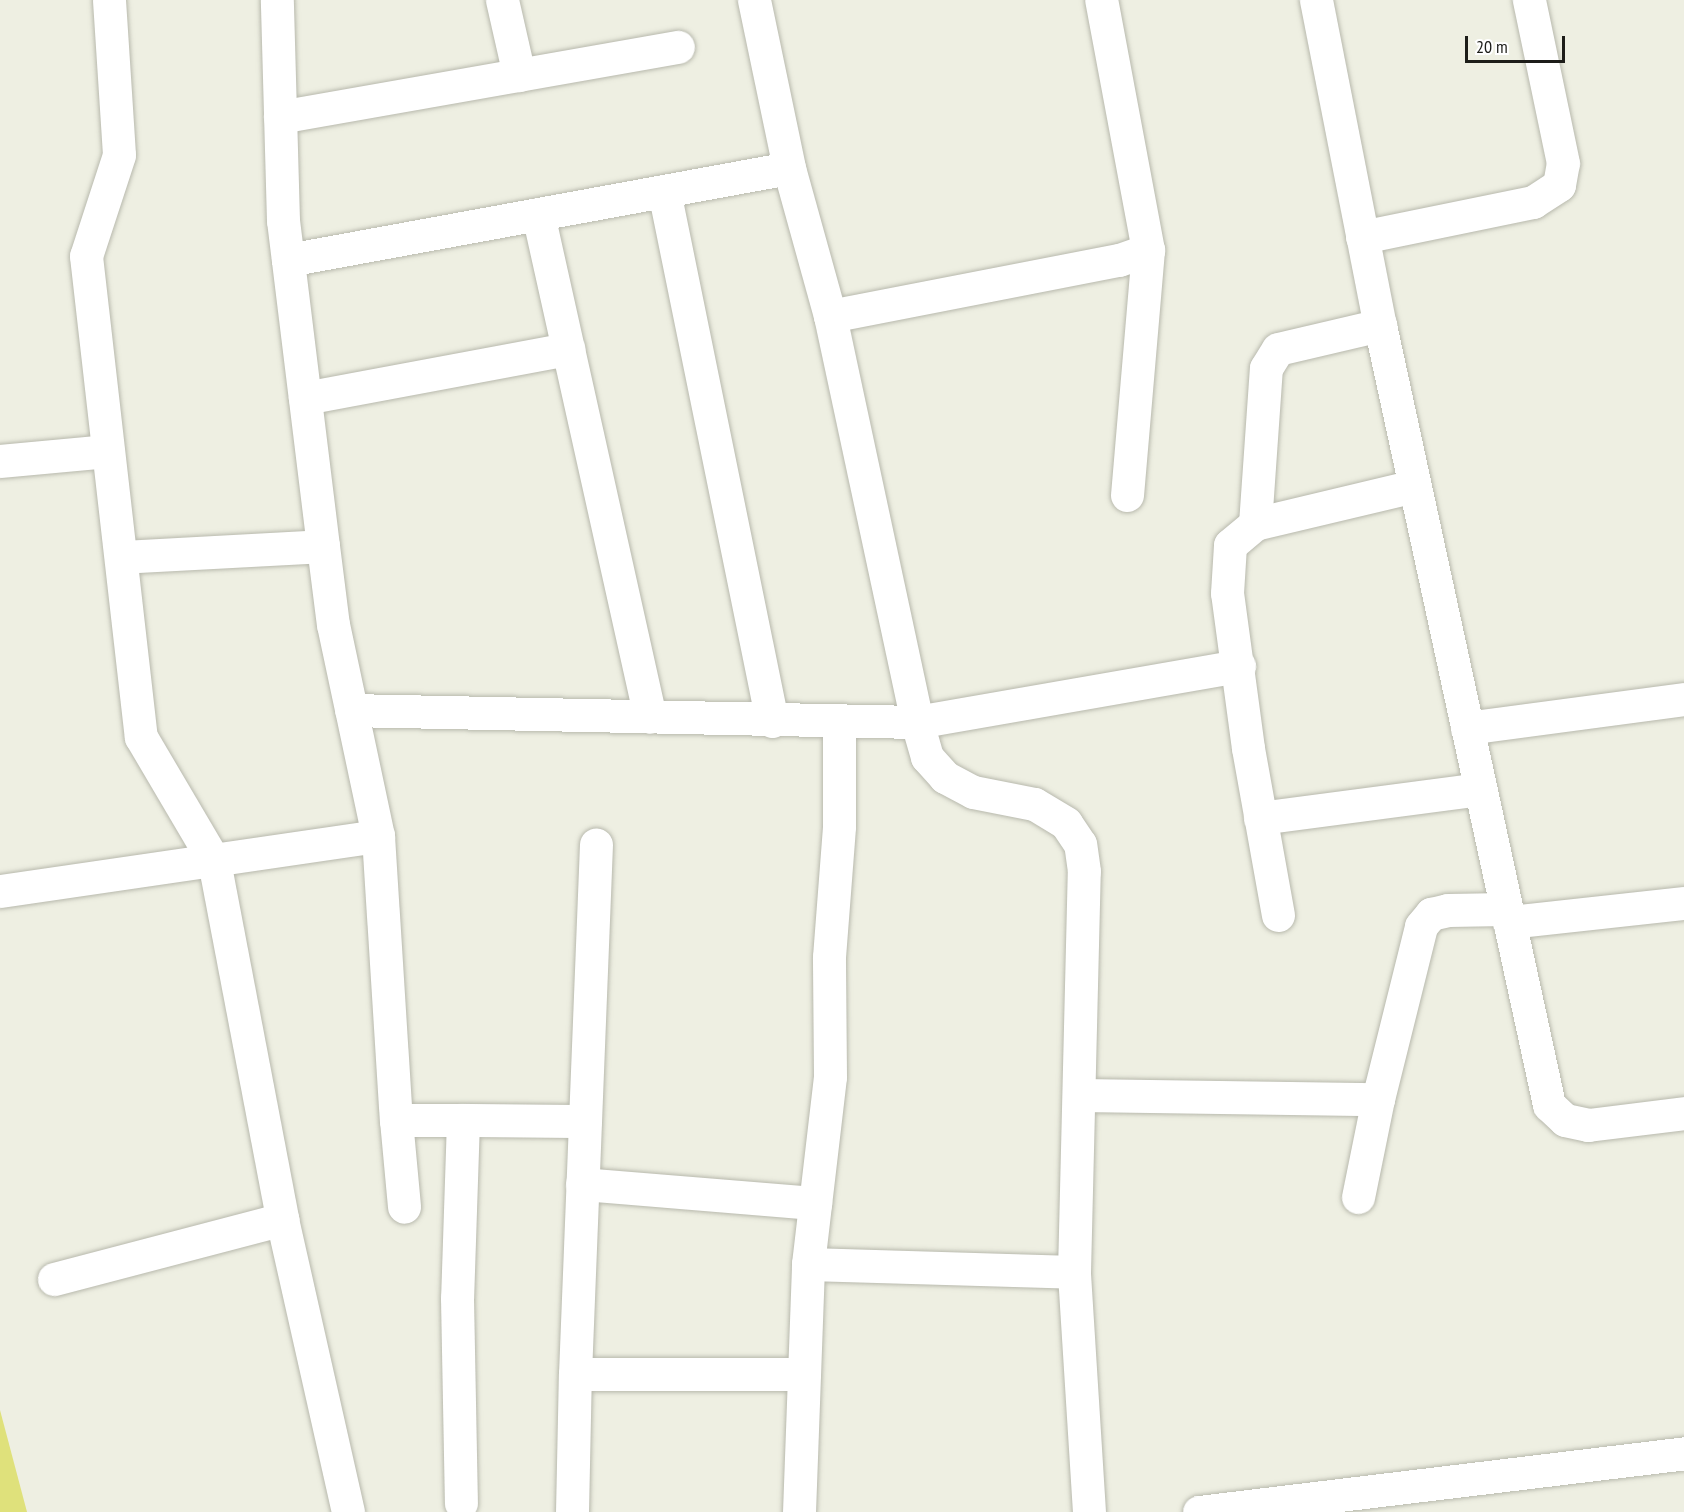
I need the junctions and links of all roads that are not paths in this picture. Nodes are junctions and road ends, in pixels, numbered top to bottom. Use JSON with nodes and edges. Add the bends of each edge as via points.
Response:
{"nodes":[{"id":1,"x":109,"y":0,"type":"edge"},
{"id":2,"x":502,"y":0,"type":"edge"},
{"id":3,"x":754,"y":0,"type":"edge"},
{"id":4,"x":1101,"y":0,"type":"edge"},
{"id":5,"x":1316,"y":0,"type":"edge"},
{"id":6,"x":1529,"y":0,"type":"edge"},
{"id":7,"x":280,"y":1,"type":"edge"},
{"id":8,"x":678,"y":47,"type":"dead end"},
{"id":9,"x":519,"y":75,"type":"junction"},
{"id":10,"x":280,"y":117,"type":"junction"},
{"id":11,"x":789,"y":168,"type":"junction"},
{"id":12,"x":664,"y":191,"type":"junction"},
{"id":13,"x":538,"y":214,"type":"junction"},
{"id":14,"x":1362,"y":237,"type":"junction"},
{"id":15,"x":1148,"y":250,"type":"junction"},
{"id":16,"x":288,"y":260,"type":"junction"},
{"id":17,"x":830,"y":316,"type":"junction"},
{"id":18,"x":1380,"y":325,"type":"junction"},
{"id":19,"x":568,"y":349,"type":"junction"},
{"id":20,"x":305,"y":398,"type":"junction"},
{"id":21,"x":108,"y":451,"type":"junction"},
{"id":22,"x":0,"y":461,"type":"edge"},
{"id":23,"x":1415,"y":486,"type":"junction"},
{"id":24,"x":1127,"y":495,"type":"dead end"},
{"id":25,"x":1255,"y":524,"type":"junction"},
{"id":26,"x":323,"y":546,"type":"junction"},
{"id":27,"x":121,"y":557,"type":"junction"},
{"id":28,"x":1239,"y":666,"type":"junction"},
{"id":29,"x":1684,"y":699,"type":"edge"},
{"id":30,"x":351,"y":710,"type":"junction"},
{"id":31,"x":650,"y":717,"type":"junction"},
{"id":32,"x":772,"y":721,"type":"junction"},
{"id":33,"x":839,"y":722,"type":"junction"},
{"id":34,"x":917,"y":722,"type":"junction"},
{"id":35,"x":1467,"y":728,"type":"junction"},
{"id":36,"x":1480,"y":789,"type":"junction"},
{"id":37,"x":1260,"y":818,"type":"junction"},
{"id":38,"x":378,"y":836,"type":"junction"},
{"id":39,"x":596,"y":844,"type":"dead end"},
{"id":40,"x":214,"y":861,"type":"junction"},
{"id":41,"x":0,"y":891,"type":"edge"},
{"id":42,"x":1684,"y":903,"type":"edge"},
{"id":43,"x":1278,"y":915,"type":"dead end"},
{"id":44,"x":1508,"y":916,"type":"junction"},
{"id":45,"x":1079,"y":1095,"type":"junction"},
{"id":46,"x":1378,"y":1098,"type":"junction"},
{"id":47,"x":1684,"y":1113,"type":"edge"},
{"id":48,"x":396,"y":1120,"type":"junction"},
{"id":49,"x":463,"y":1120,"type":"junction"},
{"id":50,"x":585,"y":1122,"type":"junction"},
{"id":51,"x":582,"y":1184,"type":"junction"},
{"id":52,"x":1358,"y":1197,"type":"dead end"},
{"id":53,"x":815,"y":1203,"type":"junction"},
{"id":54,"x":404,"y":1207,"type":"dead end"},
{"id":55,"x":282,"y":1219,"type":"junction"},
{"id":56,"x":808,"y":1264,"type":"junction"},
{"id":57,"x":1074,"y":1272,"type":"junction"},
{"id":58,"x":54,"y":1279,"type":"dead end"},
{"id":59,"x":575,"y":1374,"type":"junction"},
{"id":60,"x":804,"y":1374,"type":"junction"},
{"id":61,"x":1684,"y":1453,"type":"edge"},
{"id":62,"x":461,"y":1503,"type":"dead end"},
{"id":63,"x":348,"y":1512,"type":"edge"},
{"id":64,"x":572,"y":1512,"type":"edge"},
{"id":65,"x":799,"y":1512,"type":"edge"},
{"id":66,"x":1089,"y":1512,"type":"edge"},
{"id":67,"x":1199,"y":1512,"type":"edge"}],
"edges":[{"from":1,"to":21,"type":"street","via":[[119,155],[86,256]]},
{"from":2,"to":9,"type":"street"},
{"from":3,"to":11,"type":"street"},
{"from":4,"to":15,"type":"street"},
{"from":5,"to":14,"type":"street"},
{"from":6,"to":14,"type":"street","via":[[1563,163],[1559,185],[1533,202]]},
{"from":7,"to":10,"type":"street"},
{"from":8,"to":9,"type":"street"},
{"from":9,"to":10,"type":"street"},
{"from":10,"to":16,"type":"street"},
{"from":11,"to":12,"type":"street"},
{"from":11,"to":17,"type":"street"},
{"from":12,"to":13,"type":"street"},
{"from":12,"to":32,"type":"street"},
{"from":13,"to":16,"type":"street"},
{"from":13,"to":19,"type":"street"},
{"from":14,"to":18,"type":"street"},
{"from":15,"to":17,"type":"street","via":[[1119,260]]},
{"from":15,"to":24,"type":"street"},
{"from":16,"to":20,"type":"street"},
{"from":17,"to":34,"type":"street"},
{"from":18,"to":23,"type":"street"},
{"from":18,"to":25,"type":"street","via":[[1278,349],[1266,368]]},
{"from":19,"to":20,"type":"street"},
{"from":19,"to":31,"type":"street"},
{"from":20,"to":26,"type":"street"},
{"from":21,"to":22,"type":"street"},
{"from":21,"to":27,"type":"street"},
{"from":23,"to":25,"type":"street"},
{"from":23,"to":35,"type":"street"},
{"from":25,"to":28,"type":"street","via":[[1230,544],[1226,568]]},
{"from":26,"to":27,"type":"street"},
{"from":26,"to":30,"type":"street","via":[[333,625]]},
{"from":27,"to":40,"type":"street","via":[[141,737]]},
{"from":28,"to":34,"type":"street"},
{"from":28,"to":37,"type":"street"},
{"from":29,"to":35,"type":"street"},
{"from":30,"to":31,"type":"street"},
{"from":30,"to":38,"type":"street"},
{"from":31,"to":32,"type":"street"},
{"from":32,"to":33,"type":"street"},
{"from":33,"to":34,"type":"street"},
{"from":33,"to":53,"type":"street","via":[[839,826],[829,957],[830,1077]]},
{"from":34,"to":45,"type":"street","via":[[927,758],[945,777],[973,792],[1034,804],[1066,823],[1080,844],[1084,871]]},
{"from":35,"to":36,"type":"street"},
{"from":36,"to":37,"type":"street"},
{"from":36,"to":44,"type":"street"},
{"from":37,"to":43,"type":"street"},
{"from":38,"to":40,"type":"street"},
{"from":38,"to":48,"type":"street"},
{"from":39,"to":50,"type":"street"},
{"from":40,"to":41,"type":"street"},
{"from":40,"to":55,"type":"street"},
{"from":42,"to":44,"type":"street"},
{"from":44,"to":46,"type":"street","via":[[1448,910],[1431,914],[1421,926]]},
{"from":44,"to":47,"type":"street","via":[[1549,1105],[1565,1120],[1588,1125]]},
{"from":45,"to":46,"type":"street"},
{"from":45,"to":57,"type":"street"},
{"from":46,"to":52,"type":"street"},
{"from":48,"to":49,"type":"street"},
{"from":48,"to":54,"type":"street"},
{"from":49,"to":50,"type":"street"},
{"from":49,"to":62,"type":"street","via":[[457,1298]]},
{"from":50,"to":51,"type":"street"},
{"from":51,"to":53,"type":"street"},
{"from":51,"to":59,"type":"street"},
{"from":53,"to":56,"type":"street"},
{"from":55,"to":58,"type":"street"},
{"from":55,"to":63,"type":"street"},
{"from":56,"to":57,"type":"street"},
{"from":56,"to":60,"type":"street"},
{"from":57,"to":66,"type":"street"},
{"from":59,"to":60,"type":"street"},
{"from":59,"to":64,"type":"street"},
{"from":60,"to":65,"type":"street"},
{"from":61,"to":67,"type":"street"}]}
